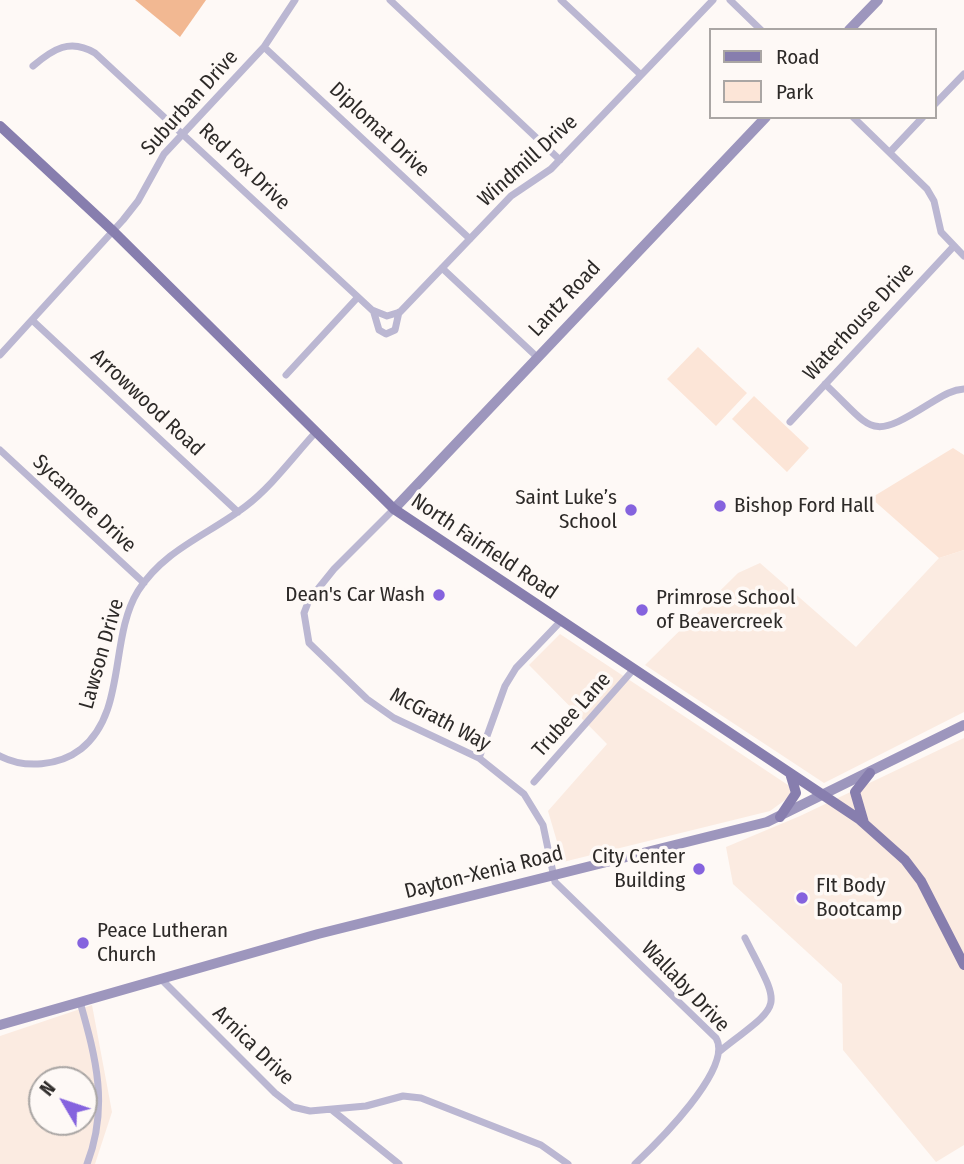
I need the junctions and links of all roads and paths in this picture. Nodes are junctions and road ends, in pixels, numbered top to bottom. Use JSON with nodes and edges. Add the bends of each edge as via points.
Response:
{"nodes":[{"id":1,"x":295,"y":0,"type":"edge"},
{"id":2,"x":390,"y":0,"type":"edge"},
{"id":3,"x":561,"y":0,"type":"edge"},
{"id":4,"x":713,"y":0,"type":"edge"},
{"id":5,"x":730,"y":0,"type":"edge"},
{"id":6,"x":878,"y":0,"type":"edge"},
{"id":7,"x":759,"y":28,"type":"edge"},
{"id":8,"x":851,"y":28,"type":"edge"},
{"id":9,"x":264,"y":47,"type":"junction"},
{"id":10,"x":33,"y":66,"type":"dead end"},
{"id":11,"x":964,"y":74,"type":"edge"},
{"id":12,"x":641,"y":75,"type":"junction"},
{"id":13,"x":936,"y":104,"type":"edge"},
{"id":14,"x":764,"y":119,"type":"edge"},
{"id":15,"x":855,"y":119,"type":"edge"},
{"id":16,"x":921,"y":119,"type":"edge"},
{"id":17,"x":0,"y":126,"type":"edge"},
{"id":18,"x":183,"y":134,"type":"junction"},
{"id":19,"x":890,"y":152,"type":"junction"},
{"id":20,"x":561,"y":160,"type":"junction"},
{"id":21,"x":113,"y":231,"type":"junction"},
{"id":22,"x":470,"y":239,"type":"junction"},
{"id":23,"x":954,"y":246,"type":"junction"},
{"id":24,"x":964,"y":256,"type":"edge"},
{"id":25,"x":442,"y":268,"type":"junction"},
{"id":26,"x":358,"y":298,"type":"junction"},
{"id":27,"x":372,"y":310,"type":"junction"},
{"id":28,"x":400,"y":312,"type":"junction"},
{"id":29,"x":32,"y":320,"type":"junction"},
{"id":30,"x":0,"y":355,"type":"edge"},
{"id":31,"x":537,"y":357,"type":"junction"},
{"id":32,"x":286,"y":375,"type":"dead end"},
{"id":33,"x":825,"y":384,"type":"junction"},
{"id":34,"x":964,"y":390,"type":"edge"},
{"id":35,"x":790,"y":422,"type":"dead end"},
{"id":36,"x":316,"y":433,"type":"junction"},
{"id":37,"x":0,"y":450,"type":"edge"},
{"id":38,"x":394,"y":509,"type":"junction"},
{"id":39,"x":238,"y":512,"type":"junction"},
{"id":40,"x":144,"y":583,"type":"junction"},
{"id":41,"x":561,"y":621,"type":"junction"},
{"id":42,"x":633,"y":670,"type":"junction"},
{"id":43,"x":964,"y":725,"type":"edge"},
{"id":44,"x":0,"y":756,"type":"edge"},
{"id":45,"x":479,"y":758,"type":"junction"},
{"id":46,"x":870,"y":773,"type":"junction"},
{"id":47,"x":790,"y":774,"type":"junction"},
{"id":48,"x":534,"y":782,"type":"dead end"},
{"id":49,"x":824,"y":795,"type":"junction"},
{"id":50,"x":780,"y":817,"type":"junction"},
{"id":51,"x":864,"y":823,"type":"junction"},
{"id":52,"x":554,"y":876,"type":"junction"},
{"id":53,"x":745,"y":938,"type":"dead end"},
{"id":54,"x":964,"y":965,"type":"edge"},
{"id":55,"x":161,"y":979,"type":"junction"},
{"id":56,"x":80,"y":1002,"type":"junction"},
{"id":57,"x":0,"y":1025,"type":"edge"},
{"id":58,"x":720,"y":1051,"type":"junction"},
{"id":59,"x":332,"y":1110,"type":"junction"},
{"id":60,"x":87,"y":1164,"type":"edge"},
{"id":61,"x":399,"y":1164,"type":"edge"},
{"id":62,"x":568,"y":1164,"type":"edge"},
{"id":63,"x":635,"y":1164,"type":"edge"}],
"edges":[{"from":1,"to":9,"type":"street","name":"Suburban Drive"},
{"from":2,"to":20,"type":"street"},
{"from":3,"to":12,"type":"street"},
{"from":4,"to":12,"type":"street","name":"Windmill Drive"},
{"from":5,"to":7,"type":"street"},
{"from":6,"to":8,"type":"main road"},
{"from":9,"to":18,"type":"street","name":"Suburban Drive"},
{"from":9,"to":22,"type":"street","name":"Diplomat Drive"},
{"from":10,"to":18,"type":"street","name":"Red Fox Drive","via":[[62,47],[85,47]]},
{"from":11,"to":13,"type":"street"},
{"from":12,"to":20,"type":"street","name":"Windmill Drive"},
{"from":14,"to":31,"type":"main road","name":"Lantz Road"},
{"from":15,"to":19,"type":"street"},
{"from":16,"to":19,"type":"street"},
{"from":17,"to":21,"type":"main road","name":"North Fairfield Road"},
{"from":18,"to":21,"type":"street","name":"Suburban Drive","via":[[157,163],[138,201]]},
{"from":18,"to":26,"type":"street","name":"Red Fox Drive"},
{"from":19,"to":23,"type":"street","via":[[931,194],[938,228]]},
{"from":20,"to":22,"type":"street","name":"Windmill Drive","via":[[511,195]]},
{"from":21,"to":29,"type":"street","name":"Suburban Drive"},
{"from":21,"to":36,"type":"main road","name":"North Fairfield Road"},
{"from":22,"to":25,"type":"street","name":"Windmill Drive"},
{"from":23,"to":24,"type":"street"},
{"from":23,"to":33,"type":"street","name":"Waterhouse Drive"},
{"from":25,"to":28,"type":"street","name":"Windmill Drive"},
{"from":25,"to":31,"type":"street"},
{"from":26,"to":27,"type":"street"},
{"from":26,"to":32,"type":"street"},
{"from":27,"to":28,"type":"street","via":[[387,316]]},
{"from":27,"to":28,"type":"street","via":[[379,330],[386,334],[395,330]]},
{"from":29,"to":30,"type":"street","name":"Suburban Drive"},
{"from":29,"to":39,"type":"street","name":"Arrowwood Road"},
{"from":31,"to":38,"type":"main road","name":"Lantz Road"},
{"from":33,"to":34,"type":"street","via":[[865,422],[883,428],[894,426],[951,391]]},
{"from":33,"to":35,"type":"street","name":"Waterhouse Drive"},
{"from":36,"to":38,"type":"main road","name":"North Fairfield Road"},
{"from":36,"to":39,"type":"street","name":"Lawson Drive"},
{"from":37,"to":40,"type":"street","name":"Sycamore Drive"},
{"from":38,"to":41,"type":"main road","name":"North Fairfield Road"},
{"from":38,"to":45,"type":"street","name":"McGrath Way","via":[[309,600],[304,613],[309,643],[367,699],[394,718]]},
{"from":39,"to":40,"type":"street","name":"Lawson Drive","via":[[183,545]]},
{"from":40,"to":44,"type":"street","name":"Lawson Drive","via":[[125,619],[104,717],[86,743],[49,763]]},
{"from":41,"to":42,"type":"main road","name":"North Fairfield Road"},
{"from":41,"to":45,"type":"street","via":[[505,686]]},
{"from":42,"to":47,"type":"main road","name":"North Fairfield Road"},
{"from":42,"to":48,"type":"street","name":"Trubee Lane"},
{"from":43,"to":46,"type":"main road","name":"Dayton-Xenia Road"},
{"from":45,"to":52,"type":"street","name":"McGrath Way","via":[[524,794],[535,809]]},
{"from":46,"to":49,"type":"main road","name":"Dayton-Xenia Road"},
{"from":46,"to":51,"type":"main road","via":[[855,792]]},
{"from":47,"to":49,"type":"main road","name":"North Fairfield Road"},
{"from":47,"to":50,"type":"main road","via":[[796,793]]},
{"from":49,"to":50,"type":"main road","name":"Dayton-Xenia Road"},
{"from":49,"to":51,"type":"main road","name":"North Fairfield Road"},
{"from":50,"to":52,"type":"main road","name":"Dayton-Xenia Road"},
{"from":51,"to":54,"type":"main road","name":"North Fairfield Road","via":[[921,881]]},
{"from":52,"to":55,"type":"main road","name":"Dayton-Xenia Road","via":[[367,921]]},
{"from":52,"to":58,"type":"street","name":"Wallaby Drive","via":[[555,882],[716,1038]]},
{"from":53,"to":58,"type":"street","via":[[772,992],[773,1004],[763,1018]]},
{"from":55,"to":56,"type":"main road","name":"Dayton-Xenia Road"},
{"from":55,"to":59,"type":"street","name":"Arnica Drive","via":[[289,1105],[300,1110]]},
{"from":56,"to":57,"type":"main road","name":"Dayton-Xenia Road"},
{"from":56,"to":60,"type":"street","via":[[98,1068],[100,1101],[97,1135]]},
{"from":58,"to":63,"type":"street","name":"Wallaby Drive","via":[[692,1102]]},
{"from":59,"to":61,"type":"street"},
{"from":59,"to":62,"type":"street","name":"Arnica Drive","via":[[403,1096],[421,1098],[541,1145]]}]}
